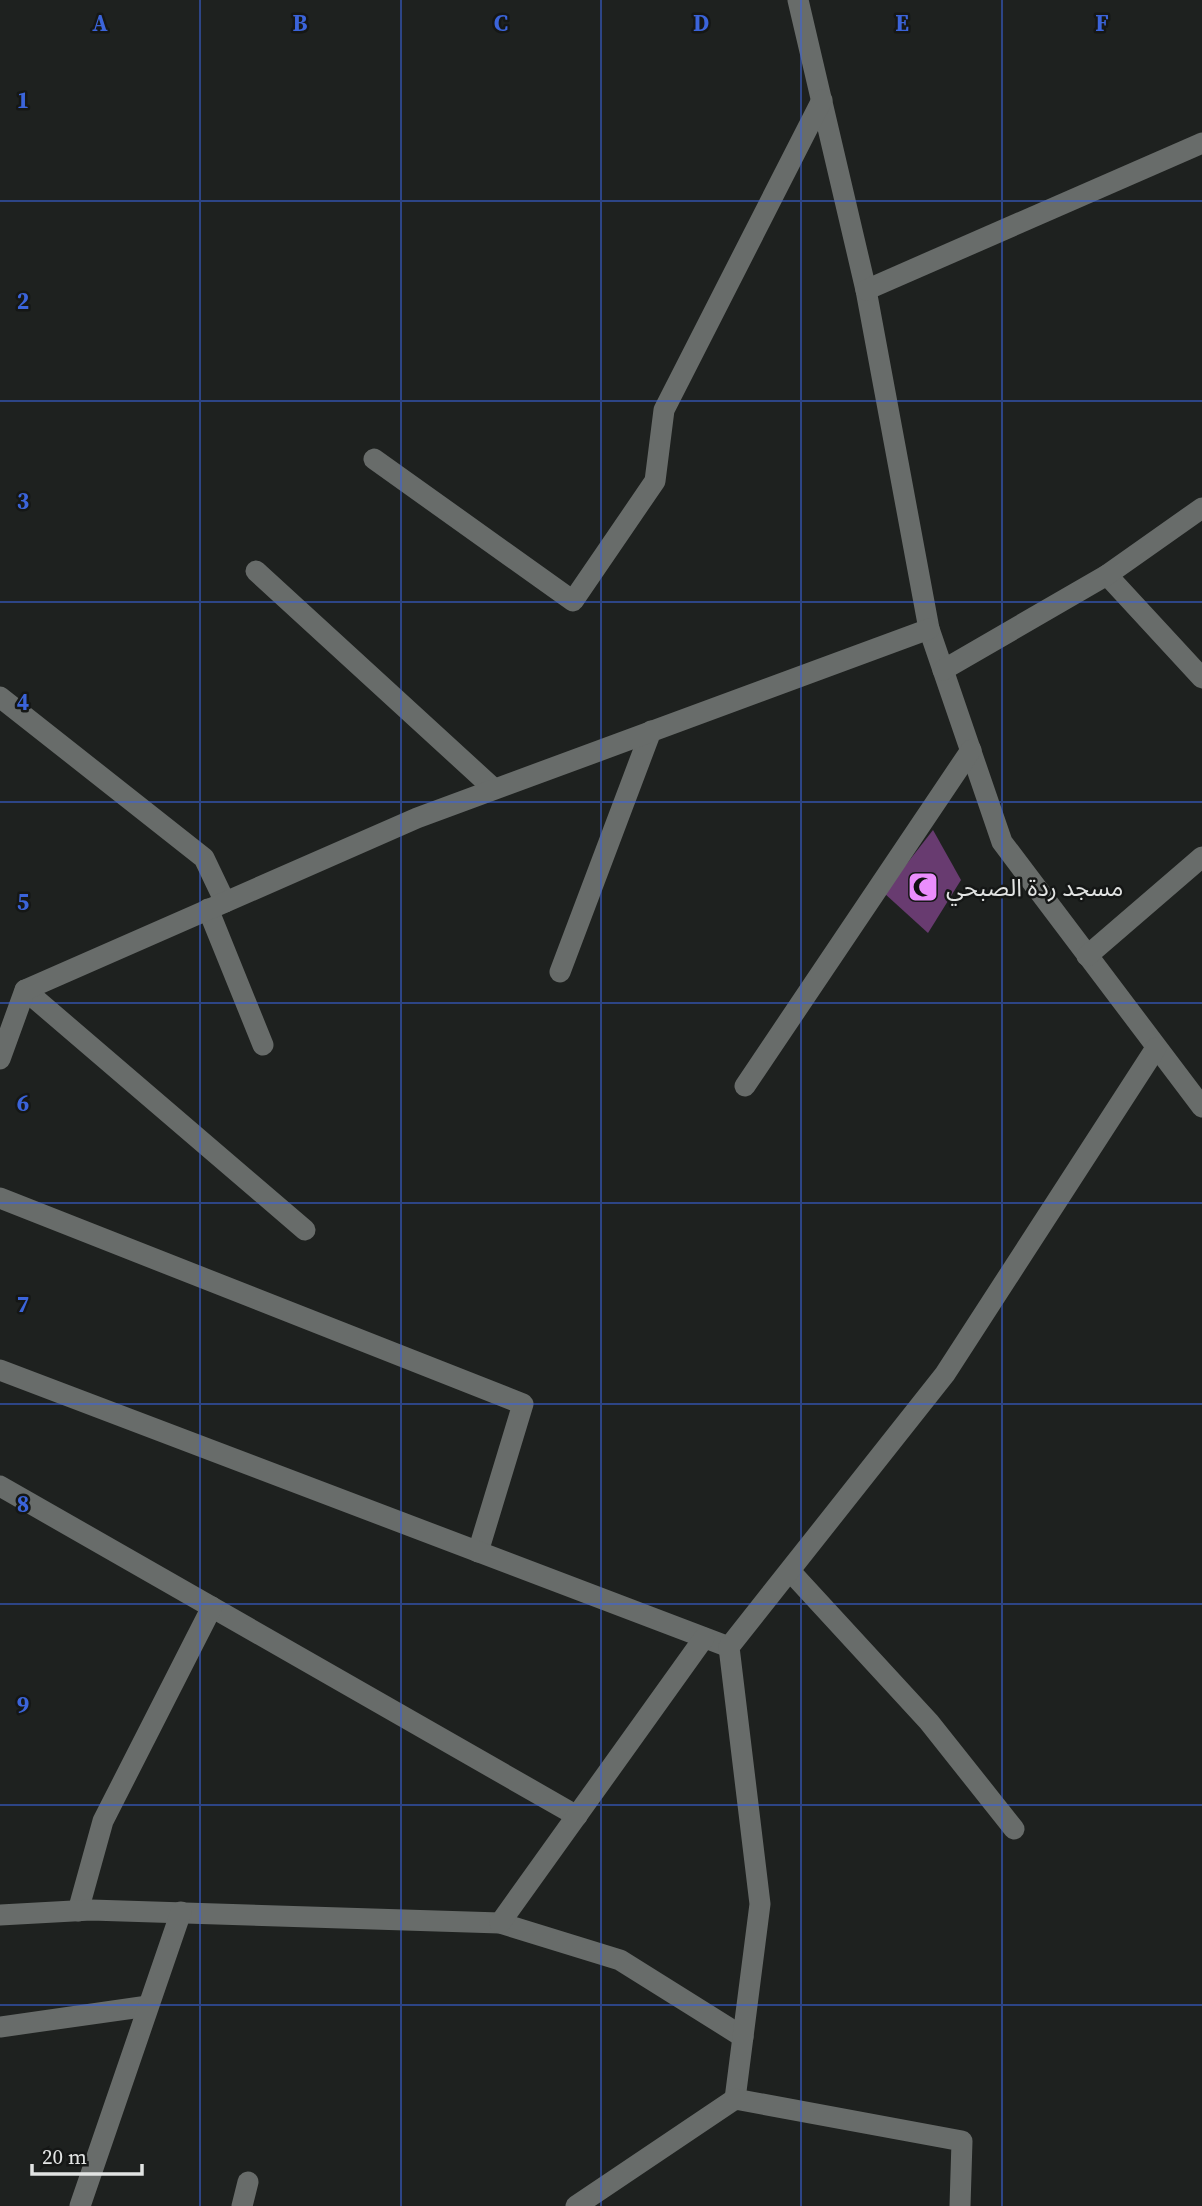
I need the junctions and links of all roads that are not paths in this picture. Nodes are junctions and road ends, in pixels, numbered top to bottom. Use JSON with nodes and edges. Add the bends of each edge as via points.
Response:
{"nodes":[{"id":1,"x":798,"y":0,"type":"edge"},
{"id":2,"x":822,"y":100,"type":"junction"},
{"id":3,"x":1202,"y":143,"type":"edge"},
{"id":4,"x":866,"y":290,"type":"junction"},
{"id":5,"x":374,"y":459,"type":"dead end"},
{"id":6,"x":1202,"y":508,"type":"edge"},
{"id":7,"x":256,"y":571,"type":"dead end"},
{"id":8,"x":1107,"y":575,"type":"junction"},
{"id":9,"x":929,"y":629,"type":"junction"},
{"id":10,"x":943,"y":670,"type":"junction"},
{"id":11,"x":1202,"y":678,"type":"edge"},
{"id":12,"x":0,"y":697,"type":"edge"},
{"id":13,"x":651,"y":732,"type":"junction"},
{"id":14,"x":971,"y":750,"type":"junction"},
{"id":15,"x":494,"y":789,"type":"junction"},
{"id":16,"x":1202,"y":857,"type":"edge"},
{"id":17,"x":217,"y":905,"type":"junction"},
{"id":18,"x":1087,"y":956,"type":"junction"},
{"id":19,"x":560,"y":972,"type":"dead end"},
{"id":20,"x":24,"y":990,"type":"junction"},
{"id":21,"x":263,"y":1045,"type":"dead end"},
{"id":22,"x":1156,"y":1048,"type":"junction"},
{"id":23,"x":0,"y":1059,"type":"edge"},
{"id":24,"x":745,"y":1086,"type":"dead end"},
{"id":25,"x":1199,"y":1094,"type":"edge"},
{"id":26,"x":0,"y":1198,"type":"edge"},
{"id":27,"x":305,"y":1230,"type":"dead end"},
{"id":28,"x":0,"y":1370,"type":"edge"},
{"id":29,"x":0,"y":1486,"type":"edge"},
{"id":30,"x":478,"y":1552,"type":"junction"},
{"id":31,"x":790,"y":1570,"type":"junction"},
{"id":32,"x":212,"y":1607,"type":"junction"},
{"id":33,"x":704,"y":1637,"type":"junction"},
{"id":34,"x":729,"y":1647,"type":"junction"},
{"id":35,"x":578,"y":1816,"type":"junction"},
{"id":36,"x":1014,"y":1829,"type":"dead end"},
{"id":37,"x":78,"y":1911,"type":"junction"},
{"id":38,"x":181,"y":1912,"type":"junction"},
{"id":39,"x":0,"y":1915,"type":"edge"},
{"id":40,"x":500,"y":1923,"type":"junction"},
{"id":41,"x":148,"y":2006,"type":"junction"},
{"id":42,"x":0,"y":2027,"type":"edge"},
{"id":43,"x":743,"y":2037,"type":"junction"},
{"id":44,"x":735,"y":2099,"type":"junction"},
{"id":45,"x":248,"y":2182,"type":"dead end"},
{"id":46,"x":80,"y":2206,"type":"edge"},
{"id":47,"x":242,"y":2206,"type":"edge"},
{"id":48,"x":576,"y":2206,"type":"edge"},
{"id":49,"x":960,"y":2206,"type":"edge"}],
"edges":[{"from":1,"to":2,"type":"street"},
{"from":2,"to":4,"type":"street"},
{"from":2,"to":5,"type":"street","via":[[664,411],[655,481],[573,601]]},
{"from":3,"to":4,"type":"street"},
{"from":4,"to":9,"type":"street"},
{"from":6,"to":8,"type":"street"},
{"from":7,"to":15,"type":"street"},
{"from":8,"to":10,"type":"street"},
{"from":8,"to":11,"type":"street"},
{"from":9,"to":10,"type":"street"},
{"from":9,"to":13,"type":"street"},
{"from":10,"to":14,"type":"street"},
{"from":12,"to":17,"type":"street","via":[[204,858]]},
{"from":13,"to":15,"type":"street"},
{"from":13,"to":19,"type":"street"},
{"from":14,"to":18,"type":"street","via":[[1002,842]]},
{"from":14,"to":24,"type":"street"},
{"from":15,"to":17,"type":"street"},
{"from":16,"to":18,"type":"street"},
{"from":17,"to":20,"type":"street"},
{"from":17,"to":21,"type":"street"},
{"from":18,"to":22,"type":"street"},
{"from":20,"to":23,"type":"street"},
{"from":20,"to":27,"type":"street"},
{"from":22,"to":25,"type":"street"},
{"from":22,"to":31,"type":"street","via":[[945,1374]]},
{"from":26,"to":30,"type":"street","via":[[523,1404]]},
{"from":28,"to":30,"type":"street"},
{"from":29,"to":32,"type":"street"},
{"from":30,"to":33,"type":"street"},
{"from":31,"to":34,"type":"street"},
{"from":31,"to":36,"type":"street","via":[[929,1722]]},
{"from":32,"to":35,"type":"street"},
{"from":32,"to":37,"type":"street","via":[[103,1821]]},
{"from":33,"to":34,"type":"street"},
{"from":33,"to":35,"type":"street"},
{"from":34,"to":43,"type":"street","via":[[760,1904]]},
{"from":35,"to":40,"type":"street"},
{"from":37,"to":38,"type":"street"},
{"from":37,"to":39,"type":"street"},
{"from":38,"to":40,"type":"street"},
{"from":38,"to":41,"type":"street"},
{"from":40,"to":43,"type":"street","via":[[620,1961]]},
{"from":41,"to":42,"type":"street"},
{"from":41,"to":46,"type":"street"},
{"from":43,"to":44,"type":"street"},
{"from":44,"to":48,"type":"street"},
{"from":44,"to":49,"type":"street","via":[[962,2141]]},
{"from":45,"to":47,"type":"street"}]}
